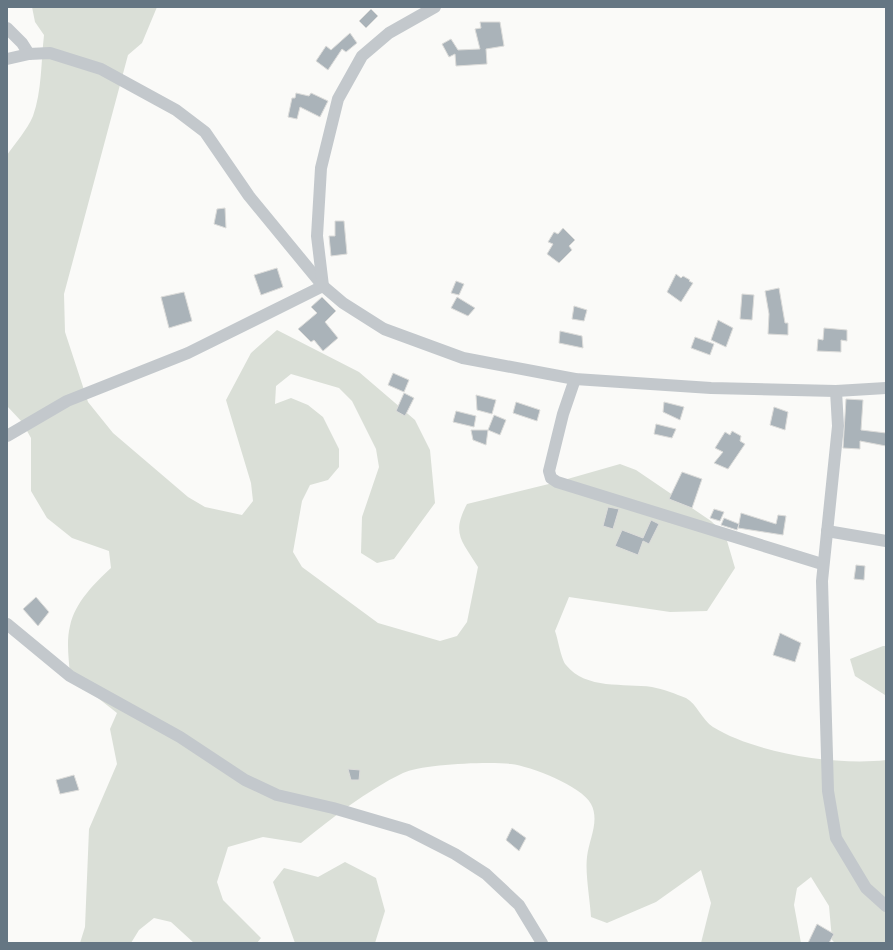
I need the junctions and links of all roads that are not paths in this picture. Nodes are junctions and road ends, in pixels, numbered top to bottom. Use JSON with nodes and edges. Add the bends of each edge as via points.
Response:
{"nodes":[{"id":1,"x":435,"y":7,"type":"edge"},
{"id":2,"x":7,"y":28,"type":"edge"},
{"id":3,"x":29,"y":54,"type":"junction"},
{"id":4,"x":7,"y":59,"type":"edge"},
{"id":5,"x":323,"y":286,"type":"junction"},
{"id":6,"x":575,"y":379,"type":"junction"},
{"id":7,"x":886,"y":388,"type":"edge"},
{"id":8,"x":836,"y":391,"type":"junction"},
{"id":9,"x":7,"y":436,"type":"edge"},
{"id":10,"x":827,"y":531,"type":"junction"},
{"id":11,"x":886,"y":541,"type":"edge"},
{"id":12,"x":822,"y":564,"type":"junction"},
{"id":13,"x":7,"y":624,"type":"edge"},
{"id":14,"x":886,"y":906,"type":"edge"},
{"id":15,"x":542,"y":943,"type":"edge"}],
"edges":[{"from":1,"to":5,"type":"street","via":[[389,33],[362,56],[338,99],[322,168],[317,236]]},
{"from":2,"to":3,"type":"street"},
{"from":3,"to":4,"type":"street"},
{"from":3,"to":5,"type":"street","via":[[50,53],[101,69],[176,110],[205,132],[249,196]]},
{"from":5,"to":6,"type":"street","via":[[343,303],[384,329],[463,358]]},
{"from":5,"to":9,"type":"street","via":[[188,353],[67,401]]},
{"from":6,"to":8,"type":"street","via":[[711,388]]},
{"from":6,"to":12,"type":"street","via":[[563,414],[549,471],[551,478],[556,482]]},
{"from":7,"to":8,"type":"street"},
{"from":8,"to":10,"type":"street","via":[[838,426]]},
{"from":10,"to":11,"type":"street"},
{"from":10,"to":12,"type":"street"},
{"from":12,"to":14,"type":"street","via":[[825,733],[828,791],[836,838],[866,888]]},
{"from":13,"to":15,"type":"street","via":[[70,676],[180,736],[245,780],[278,795],[408,830],[455,854],[486,874],[519,905]]}]}
